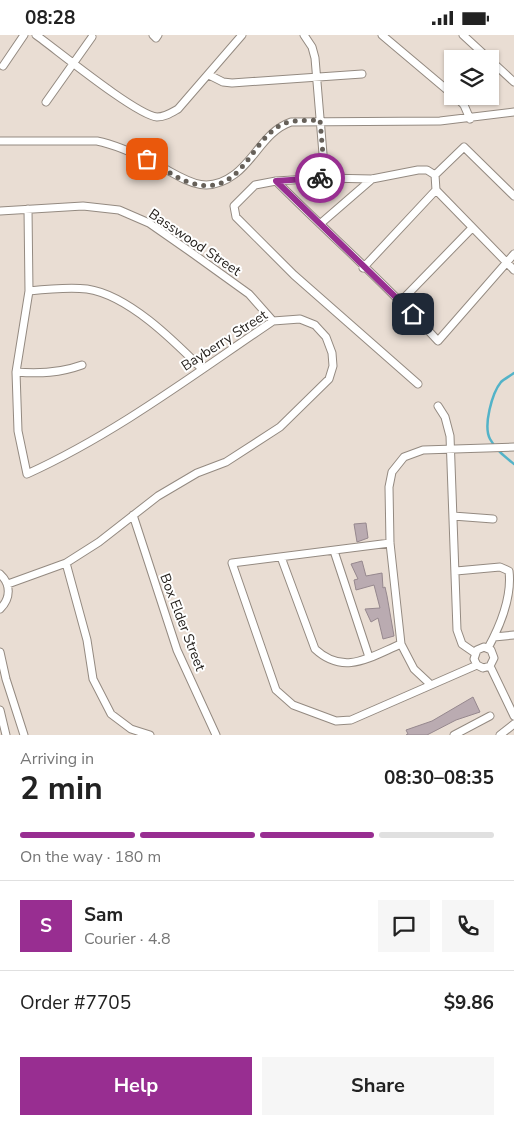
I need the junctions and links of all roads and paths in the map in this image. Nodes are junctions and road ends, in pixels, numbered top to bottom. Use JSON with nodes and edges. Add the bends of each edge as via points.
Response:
{"nodes":[{"id":1,"x":24,"y":35,"type":"edge"},
{"id":2,"x":36,"y":35,"type":"edge"},
{"id":3,"x":242,"y":35,"type":"edge"},
{"id":4,"x":382,"y":35,"type":"edge"},
{"id":5,"x":463,"y":35,"type":"edge"},
{"id":6,"x":308,"y":36,"type":"edge"},
{"id":7,"x":92,"y":37,"type":"dead end"},
{"id":8,"x":74,"y":63,"type":"junction"},
{"id":9,"x":3,"y":66,"type":"dead end"},
{"id":10,"x":362,"y":73,"type":"dead end"},
{"id":11,"x":209,"y":75,"type":"junction"},
{"id":12,"x":317,"y":77,"type":"junction"},
{"id":13,"x":514,"y":82,"type":"edge"},
{"id":14,"x":444,"y":87,"type":"edge"},
{"id":15,"x":46,"y":102,"type":"dead end"},
{"id":16,"x":464,"y":105,"type":"edge"},
{"id":17,"x":514,"y":112,"type":"edge"},
{"id":18,"x":470,"y":119,"type":"junction"},
{"id":19,"x":320,"y":120,"type":"junction"},
{"id":20,"x":0,"y":141,"type":"edge"},
{"id":21,"x":435,"y":175,"type":"junction"},
{"id":22,"x":325,"y":178,"type":"junction"},
{"id":23,"x":372,"y":179,"type":"junction"},
{"id":24,"x":276,"y":181,"type":"junction"},
{"id":25,"x":436,"y":191,"type":"junction"},
{"id":26,"x":514,"y":196,"type":"edge"},
{"id":27,"x":28,"y":209,"type":"junction"},
{"id":28,"x":0,"y":211,"type":"edge"},
{"id":29,"x":320,"y":225,"type":"junction"},
{"id":30,"x":472,"y":228,"type":"junction"},
{"id":31,"x":514,"y":254,"type":"edge"},
{"id":32,"x":506,"y":263,"type":"junction"},
{"id":33,"x":363,"y":268,"type":"junction"},
{"id":34,"x":514,"y":270,"type":"edge"},
{"id":35,"x":29,"y":291,"type":"junction"},
{"id":36,"x":400,"y":301,"type":"junction"},
{"id":37,"x":273,"y":321,"type":"junction"},
{"id":38,"x":82,"y":365,"type":"dead end"},
{"id":39,"x":202,"y":369,"type":"junction"},
{"id":40,"x":16,"y":372,"type":"junction"},
{"id":41,"x":418,"y":384,"type":"dead end"},
{"id":42,"x":438,"y":407,"type":"dead end"},
{"id":43,"x":514,"y":447,"type":"edge"},
{"id":44,"x":451,"y":448,"type":"junction"},
{"id":45,"x":132,"y":515,"type":"junction"},
{"id":46,"x":454,"y":516,"type":"junction"},
{"id":47,"x":493,"y":519,"type":"dead end"},
{"id":48,"x":390,"y":543,"type":"junction"},
{"id":49,"x":334,"y":551,"type":"junction"},
{"id":50,"x":281,"y":557,"type":"junction"},
{"id":51,"x":66,"y":563,"type":"junction"},
{"id":52,"x":456,"y":571,"type":"junction"},
{"id":53,"x":0,"y":574,"type":"edge"},
{"id":54,"x":8,"y":584,"type":"junction"},
{"id":55,"x":0,"y":609,"type":"edge"},
{"id":56,"x":514,"y":635,"type":"edge"},
{"id":57,"x":494,"y":637,"type":"junction"},
{"id":58,"x":401,"y":644,"type":"junction"},
{"id":59,"x":488,"y":648,"type":"junction"},
{"id":60,"x":0,"y":652,"type":"edge"},
{"id":61,"x":474,"y":653,"type":"junction"},
{"id":62,"x":369,"y":657,"type":"junction"},
{"id":63,"x":477,"y":665,"type":"junction"},
{"id":64,"x":490,"y":666,"type":"junction"},
{"id":65,"x":430,"y":684,"type":"junction"},
{"id":66,"x":0,"y":710,"type":"edge"},
{"id":67,"x":490,"y":716,"type":"dead end"},
{"id":68,"x":514,"y":716,"type":"edge"},
{"id":69,"x":514,"y":724,"type":"edge"},
{"id":70,"x":6,"y":735,"type":"edge"},
{"id":71,"x":24,"y":735,"type":"edge"},
{"id":72,"x":150,"y":735,"type":"edge"},
{"id":73,"x":216,"y":735,"type":"edge"},
{"id":74,"x":454,"y":735,"type":"edge"},
{"id":75,"x":500,"y":735,"type":"edge"}],
"edges":[{"from":1,"to":9,"type":"street"},
{"from":2,"to":8,"type":"street"},
{"from":3,"to":11,"type":"street"},
{"from":4,"to":14,"type":"street"},
{"from":5,"to":13,"type":"street"},
{"from":6,"to":12,"type":"street"},
{"from":7,"to":8,"type":"street"},
{"from":8,"to":11,"type":"street","via":[[117,95],[155,117],[178,109]]},
{"from":8,"to":15,"type":"street"},
{"from":10,"to":12,"type":"street"},
{"from":11,"to":12,"type":"street","via":[[232,83]]},
{"from":12,"to":19,"type":"street"},
{"from":16,"to":18,"type":"street"},
{"from":17,"to":18,"type":"street"},
{"from":18,"to":19,"type":"street"},
{"from":19,"to":20,"type":"street","via":[[279,126],[245,166],[218,183],[204,185],[190,183],[110,143]]},
{"from":19,"to":22,"type":"street"},
{"from":21,"to":23,"type":"street","via":[[428,170],[418,170]]},
{"from":21,"to":25,"type":"street"},
{"from":21,"to":26,"type":"street","via":[[464,147]]},
{"from":22,"to":23,"type":"street"},
{"from":22,"to":24,"type":"street"},
{"from":23,"to":29,"type":"street"},
{"from":24,"to":29,"type":"street"},
{"from":24,"to":41,"type":"street","via":[[255,185],[234,206],[236,217],[294,275]]},
{"from":25,"to":30,"type":"street"},
{"from":25,"to":33,"type":"street"},
{"from":27,"to":28,"type":"street","name":"Basswood Street"},
{"from":27,"to":35,"type":"street"},
{"from":27,"to":37,"type":"street","name":"Basswood Street","via":[[83,206],[119,210],[148,223],[249,294]]},
{"from":29,"to":33,"type":"street"},
{"from":30,"to":32,"type":"street"},
{"from":30,"to":36,"type":"street"},
{"from":31,"to":32,"type":"street"},
{"from":32,"to":34,"type":"street"},
{"from":32,"to":36,"type":"street","via":[[438,341]]},
{"from":33,"to":36,"type":"street"},
{"from":35,"to":39,"type":"street","via":[[65,288],[106,294],[131,308],[174,341]]},
{"from":35,"to":40,"type":"street"},
{"from":37,"to":39,"type":"street","name":"Bayberry Street"},
{"from":37,"to":45,"type":"street","name":"Bayberry Street","via":[[300,319],[314,325],[326,337],[333,366],[329,379],[280,427],[226,462],[197,473],[158,496]]},
{"from":38,"to":40,"type":"street","via":[[50,373]]},
{"from":39,"to":40,"type":"street","name":"Bayberry Street","via":[[98,438],[27,474],[18,431]]},
{"from":42,"to":44,"type":"street","via":[[447,425]]},
{"from":43,"to":44,"type":"street"},
{"from":44,"to":46,"type":"street"},
{"from":44,"to":48,"type":"street","via":[[423,450],[404,457],[396,465],[389,487]]},
{"from":45,"to":51,"type":"street","name":"Bayberry Street"},
{"from":45,"to":73,"type":"street","name":"Box Elder Street","via":[[177,650]]},
{"from":46,"to":47,"type":"street"},
{"from":46,"to":52,"type":"street"},
{"from":48,"to":49,"type":"street"},
{"from":48,"to":58,"type":"street"},
{"from":49,"to":50,"type":"street"},
{"from":49,"to":62,"type":"street"},
{"from":50,"to":62,"type":"street","via":[[315,649],[324,658],[338,663],[351,664]]},
{"from":50,"to":65,"type":"street","via":[[232,563],[271,681],[283,698],[292,705],[336,721],[351,719]]},
{"from":51,"to":54,"type":"street","name":"Bayberry Street"},
{"from":51,"to":72,"type":"street","via":[[87,640],[93,679],[111,714],[131,729]]},
{"from":52,"to":57,"type":"street","via":[[500,567],[509,571],[503,615]]},
{"from":52,"to":61,"type":"street","via":[[457,630],[462,644]]},
{"from":53,"to":54,"type":"street"},
{"from":54,"to":55,"type":"street","via":[[8,597]]},
{"from":56,"to":57,"type":"street"},
{"from":57,"to":59,"type":"street"},
{"from":58,"to":62,"type":"street"},
{"from":58,"to":65,"type":"street","via":[[414,669]]},
{"from":59,"to":61,"type":"street","via":[[480,648]]},
{"from":59,"to":64,"type":"street","via":[[494,654]]},
{"from":60,"to":71,"type":"street"},
{"from":61,"to":63,"type":"street"},
{"from":63,"to":64,"type":"street"},
{"from":63,"to":65,"type":"street"},
{"from":64,"to":68,"type":"street"},
{"from":66,"to":70,"type":"street"},
{"from":67,"to":74,"type":"street"},
{"from":69,"to":75,"type":"street"}]}
